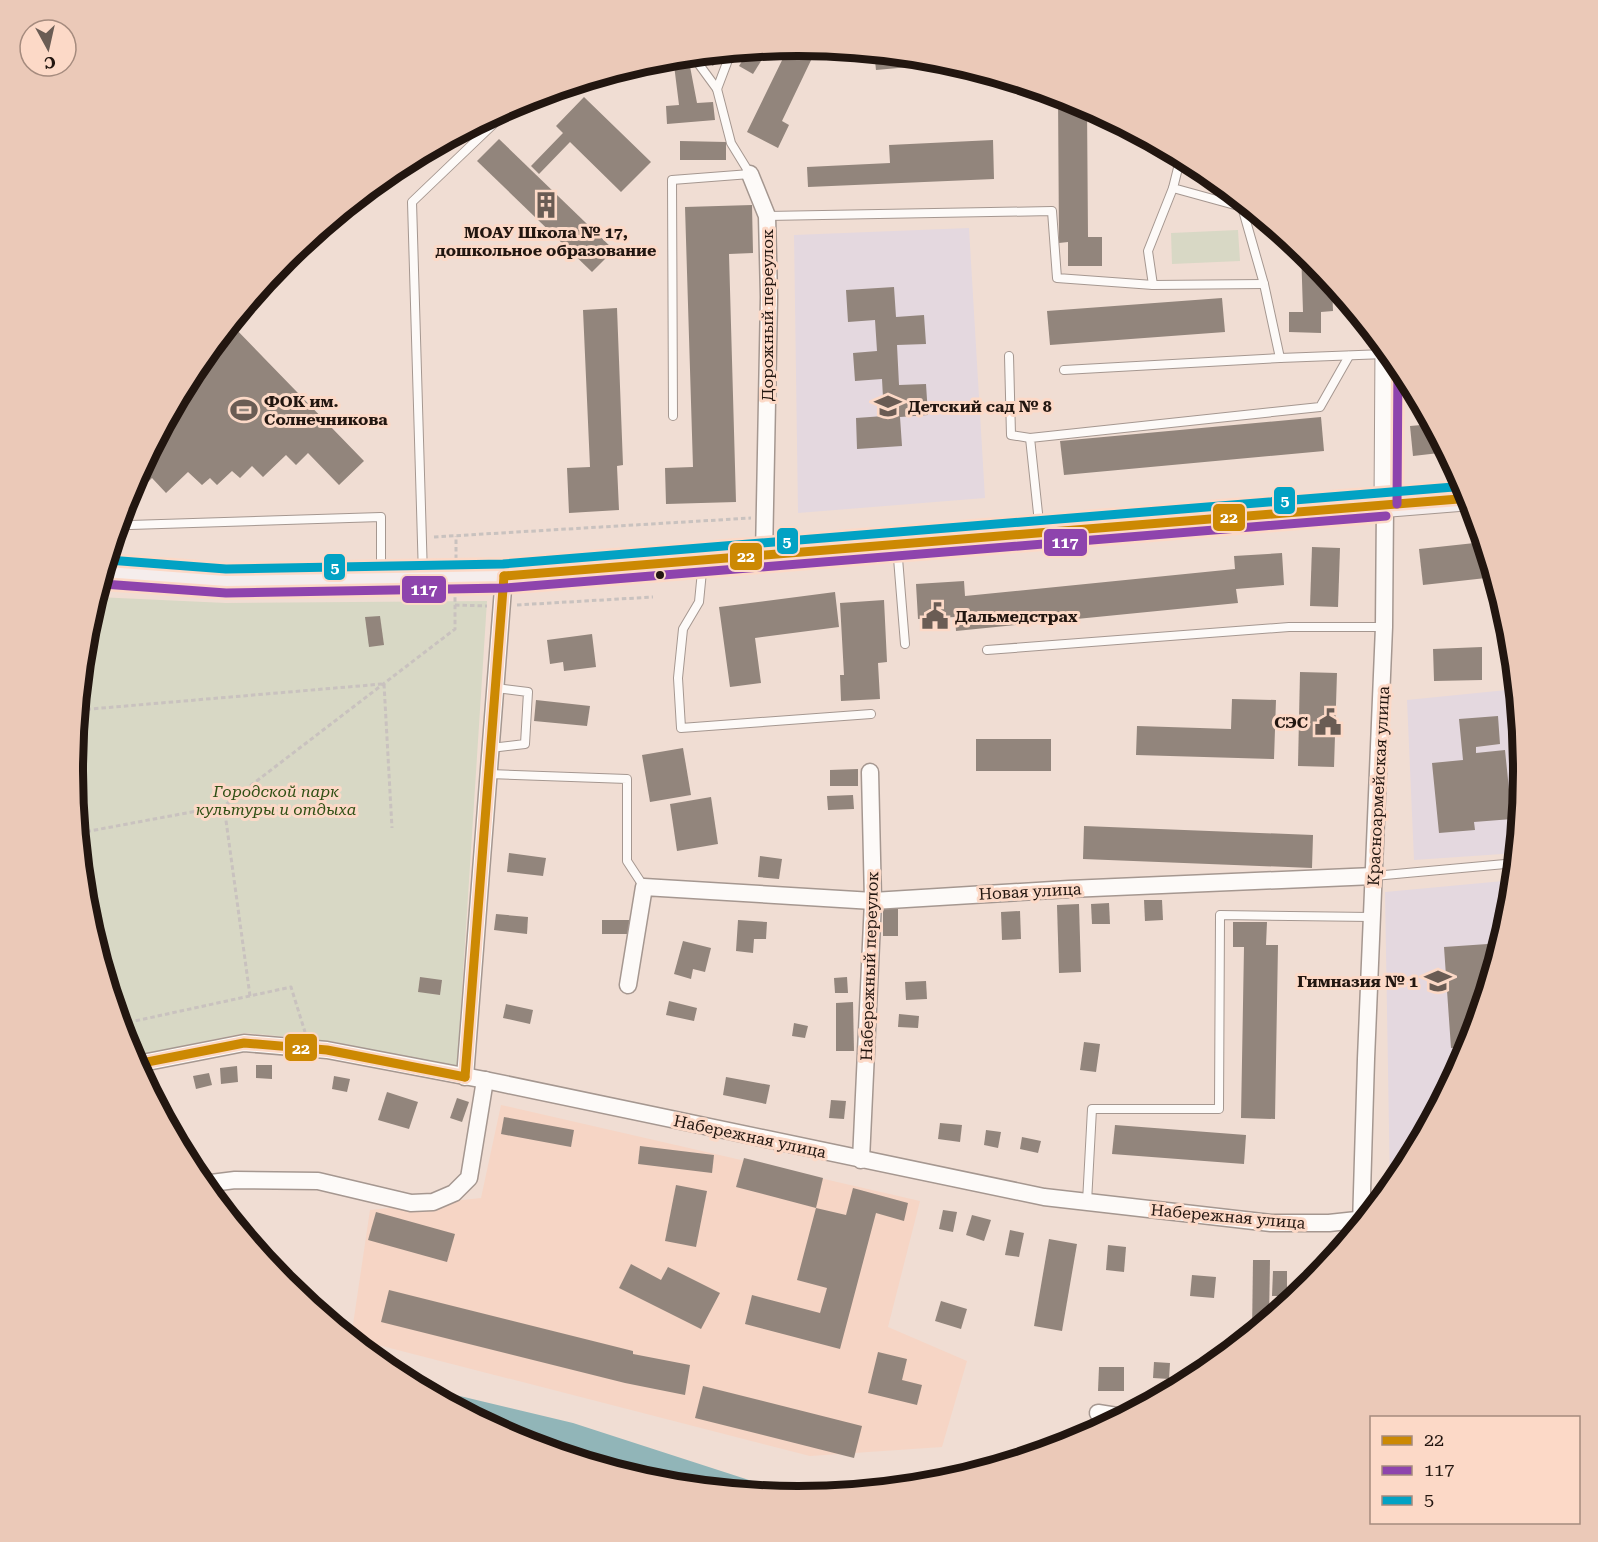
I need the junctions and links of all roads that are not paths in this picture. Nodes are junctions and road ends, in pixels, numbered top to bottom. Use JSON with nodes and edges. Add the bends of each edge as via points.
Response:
{"nodes":[{"id":1,"x":728,"y":60,"type":"edge"},
{"id":2,"x":698,"y":63,"type":"edge"},
{"id":3,"x":717,"y":89,"type":"junction"},
{"id":4,"x":495,"y":124,"type":"edge"},
{"id":5,"x":1179,"y":165,"type":"edge"},
{"id":6,"x":750,"y":174,"type":"junction"},
{"id":7,"x":1173,"y":188,"type":"junction"},
{"id":8,"x":1239,"y":206,"type":"edge"},
{"id":9,"x":1243,"y":209,"type":"edge"},
{"id":10,"x":767,"y":216,"type":"junction"},
{"id":11,"x":1264,"y":284,"type":"junction"},
{"id":12,"x":1153,"y":285,"type":"junction"},
{"id":13,"x":1379,"y":352,"type":"edge"},
{"id":14,"x":1009,"y":356,"type":"dead end"},
{"id":15,"x":1349,"y":356,"type":"junction"},
{"id":16,"x":1280,"y":358,"type":"junction"},
{"id":17,"x":1385,"y":360,"type":"edge"},
{"id":18,"x":1064,"y":370,"type":"dead end"},
{"id":19,"x":1385,"y":384,"type":"junction"},
{"id":20,"x":1401,"y":384,"type":"edge"},
{"id":21,"x":674,"y":416,"type":"dead end"},
{"id":22,"x":1030,"y":438,"type":"junction"},
{"id":23,"x":1461,"y":499,"type":"edge"},
{"id":24,"x":1385,"y":504,"type":"junction"},
{"id":25,"x":127,"y":524,"type":"edge"},
{"id":26,"x":1041,"y":532,"type":"junction"},
{"id":27,"x":897,"y":545,"type":"junction"},
{"id":28,"x":764,"y":555,"type":"junction"},
{"id":29,"x":703,"y":560,"type":"junction"},
{"id":30,"x":112,"y":573,"type":"edge"},
{"id":31,"x":504,"y":576,"type":"junction"},
{"id":32,"x":381,"y":577,"type":"junction"},
{"id":33,"x":423,"y":577,"type":"junction"},
{"id":34,"x":1384,"y":627,"type":"junction"},
{"id":35,"x":904,"y":644,"type":"dead end"},
{"id":36,"x":987,"y":650,"type":"dead end"},
{"id":37,"x":496,"y":688,"type":"junction"},
{"id":38,"x":871,"y":714,"type":"dead end"},
{"id":39,"x":491,"y":748,"type":"junction"},
{"id":40,"x":870,"y":772,"type":"dead end"},
{"id":41,"x":489,"y":774,"type":"junction"},
{"id":42,"x":1508,"y":864,"type":"edge"},
{"id":43,"x":1374,"y":876,"type":"junction"},
{"id":44,"x":644,"y":887,"type":"junction"},
{"id":45,"x":873,"y":901,"type":"junction"},
{"id":46,"x":1371,"y":917,"type":"junction"},
{"id":47,"x":628,"y":985,"type":"dead end"},
{"id":48,"x":146,"y":1062,"type":"edge"},
{"id":49,"x":465,"y":1077,"type":"junction"},
{"id":50,"x":485,"y":1080,"type":"junction"},
{"id":51,"x":861,"y":1160,"type":"junction"},
{"id":52,"x":214,"y":1183,"type":"edge"},
{"id":53,"x":1087,"y":1202,"type":"junction"},
{"id":54,"x":1363,"y":1212,"type":"edge"},
{"id":55,"x":1355,"y":1221,"type":"edge"},
{"id":56,"x":1098,"y":1413,"type":"dead end"},
{"id":57,"x":1111,"y":1415,"type":"edge"}],
"edges":[{"from":1,"to":3,"type":"lane"},
{"from":2,"to":3,"type":"lane"},
{"from":3,"to":6,"type":"lane","name":"Дорожный переулок","via":[[731,143]]},
{"from":4,"to":33,"type":"lane","via":[[412,202]]},
{"from":5,"to":7,"type":"lane"},
{"from":6,"to":10,"type":"street","name":"Дорожный переулок"},
{"from":6,"to":21,"type":"lane","via":[[672,180]]},
{"from":7,"to":8,"type":"lane"},
{"from":7,"to":12,"type":"lane","via":[[1148,251]]},
{"from":9,"to":11,"type":"lane"},
{"from":10,"to":12,"type":"lane","via":[[1052,211],[1057,278]]},
{"from":10,"to":28,"type":"street","name":"Дорожный переулок"},
{"from":11,"to":12,"type":"lane"},
{"from":11,"to":16,"type":"lane"},
{"from":13,"to":15,"type":"lane"},
{"from":14,"to":22,"type":"lane","via":[[1011,435]]},
{"from":15,"to":16,"type":"lane"},
{"from":15,"to":22,"type":"lane","via":[[1320,406]]},
{"from":16,"to":18,"type":"lane"},
{"from":17,"to":19,"type":"street","name":"Красноармейская улица"},
{"from":19,"to":20,"type":"lane"},
{"from":19,"to":24,"type":"street","name":"Красноармейская улица"},
{"from":22,"to":26,"type":"lane"},
{"from":23,"to":24,"type":"main road"},
{"from":24,"to":26,"type":"main road"},
{"from":24,"to":34,"type":"street","name":"Красноармейская улица"},
{"from":25,"to":32,"type":"lane","via":[[381,517]]},
{"from":26,"to":27,"type":"main road"},
{"from":27,"to":28,"type":"main road"},
{"from":27,"to":35,"type":"lane"},
{"from":28,"to":29,"type":"main road"},
{"from":29,"to":31,"type":"main road"},
{"from":29,"to":38,"type":"lane","via":[[699,602],[683,629],[678,678],[681,728]]},
{"from":30,"to":32,"type":"main road","via":[[226,581]]},
{"from":31,"to":33,"type":"main road"},
{"from":31,"to":37,"type":"street"},
{"from":32,"to":33,"type":"main road"},
{"from":34,"to":36,"type":"lane","via":[[1289,627]]},
{"from":34,"to":43,"type":"street","name":"Красноармейская улица"},
{"from":37,"to":39,"type":"street"},
{"from":37,"to":39,"type":"lane","via":[[528,692],[525,744]]},
{"from":39,"to":41,"type":"street"},
{"from":40,"to":45,"type":"street","name":"Набережный переулок"},
{"from":41,"to":44,"type":"lane","via":[[627,779],[627,861]]},
{"from":41,"to":49,"type":"street"},
{"from":42,"to":43,"type":"lane","name":"Новая улица"},
{"from":43,"to":45,"type":"street","name":"Новая улица"},
{"from":43,"to":46,"type":"street","name":"Красноармейская улица"},
{"from":44,"to":45,"type":"street","name":"Новая улица"},
{"from":44,"to":47,"type":"street"},
{"from":45,"to":51,"type":"street","name":"Набережный переулок"},
{"from":46,"to":53,"type":"lane","via":[[1220,915],[1220,1109],[1092,1109]]},
{"from":46,"to":54,"type":"street","name":"Красноармейская улица"},
{"from":48,"to":49,"type":"street","name":"Набережная улица","via":[[244,1043],[310,1049]]},
{"from":49,"to":50,"type":"street","name":"Набережная улица"},
{"from":50,"to":51,"type":"street","name":"Набережная улица"},
{"from":50,"to":52,"type":"street","via":[[469,1178],[454,1193],[433,1202],[411,1203],[318,1181]]},
{"from":51,"to":53,"type":"street","name":"Набережная улица"},
{"from":53,"to":55,"type":"street","name":"Набережная улица","via":[[1271,1223]]},
{"from":56,"to":57,"type":"street"}]}
